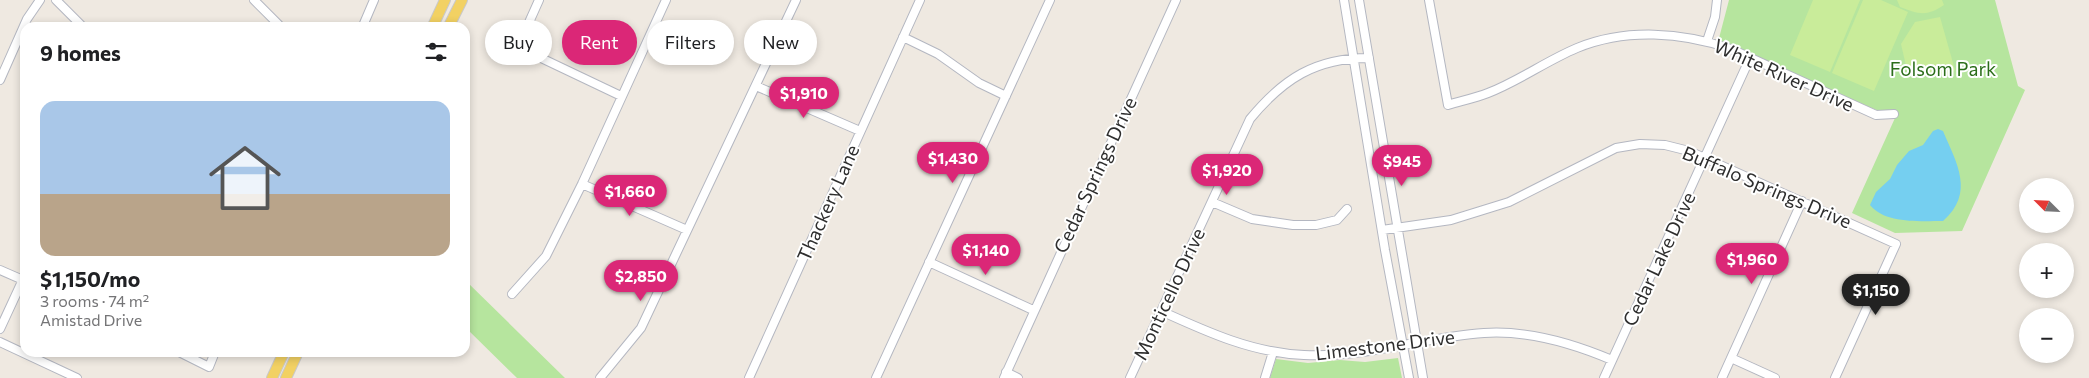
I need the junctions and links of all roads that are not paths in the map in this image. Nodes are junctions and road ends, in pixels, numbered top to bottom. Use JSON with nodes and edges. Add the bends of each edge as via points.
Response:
{"nodes":[{"id":1,"x":40,"y":0,"type":"edge"},
{"id":2,"x":56,"y":0,"type":"edge"},
{"id":3,"x":254,"y":0,"type":"edge"},
{"id":4,"x":374,"y":0,"type":"edge"},
{"id":5,"x":445,"y":0,"type":"edge"},
{"id":6,"x":462,"y":0,"type":"edge"},
{"id":7,"x":539,"y":0,"type":"edge"},
{"id":8,"x":666,"y":0,"type":"edge"},
{"id":9,"x":796,"y":0,"type":"edge"},
{"id":10,"x":920,"y":0,"type":"edge"},
{"id":11,"x":1050,"y":0,"type":"edge"},
{"id":12,"x":1344,"y":0,"type":"edge"},
{"id":13,"x":1359,"y":0,"type":"edge"},
{"id":14,"x":1429,"y":0,"type":"edge"},
{"id":15,"x":1717,"y":0,"type":"edge"},
{"id":16,"x":1172,"y":1,"type":"edge"},
{"id":17,"x":26,"y":22,"type":"edge"},
{"id":18,"x":78,"y":22,"type":"edge"},
{"id":19,"x":276,"y":22,"type":"edge"},
{"id":20,"x":365,"y":22,"type":"edge"},
{"id":21,"x":435,"y":22,"type":"edge"},
{"id":22,"x":451,"y":22,"type":"edge"},
{"id":23,"x":20,"y":35,"type":"edge"},
{"id":24,"x":904,"y":37,"type":"junction"},
{"id":25,"x":1707,"y":40,"type":"junction"},
{"id":26,"x":1354,"y":58,"type":"junction"},
{"id":27,"x":1369,"y":58,"type":"junction"},
{"id":28,"x":1750,"y":58,"type":"junction"},
{"id":29,"x":0,"y":80,"type":"edge"},
{"id":30,"x":756,"y":86,"type":"junction"},
{"id":31,"x":621,"y":96,"type":"junction"},
{"id":32,"x":1006,"y":96,"type":"junction"},
{"id":33,"x":1894,"y":114,"type":"dead end"},
{"id":34,"x":860,"y":131,"type":"junction"},
{"id":35,"x":1706,"y":157,"type":"junction"},
{"id":36,"x":582,"y":184,"type":"junction"},
{"id":37,"x":1802,"y":201,"type":"junction"},
{"id":38,"x":1212,"y":202,"type":"junction"},
{"id":39,"x":1347,"y":209,"type":"dead end"},
{"id":40,"x":1398,"y":228,"type":"junction"},
{"id":41,"x":687,"y":230,"type":"junction"},
{"id":42,"x":1382,"y":230,"type":"junction"},
{"id":43,"x":929,"y":262,"type":"junction"},
{"id":44,"x":0,"y":270,"type":"edge"},
{"id":45,"x":20,"y":276,"type":"edge"},
{"id":46,"x":20,"y":286,"type":"edge"},
{"id":47,"x":512,"y":294,"type":"dead end"},
{"id":48,"x":1033,"y":310,"type":"junction"},
{"id":49,"x":1161,"y":312,"type":"junction"},
{"id":50,"x":0,"y":329,"type":"edge"},
{"id":51,"x":0,"y":342,"type":"edge"},
{"id":52,"x":1417,"y":342,"type":"junction"},
{"id":53,"x":1403,"y":346,"type":"junction"},
{"id":54,"x":20,"y":351,"type":"edge"},
{"id":55,"x":1273,"y":352,"type":"junction"},
{"id":56,"x":32,"y":357,"type":"edge"},
{"id":57,"x":189,"y":357,"type":"edge"},
{"id":58,"x":213,"y":357,"type":"edge"},
{"id":59,"x":282,"y":357,"type":"edge"},
{"id":60,"x":296,"y":357,"type":"edge"},
{"id":61,"x":1731,"y":358,"type":"junction"},
{"id":62,"x":1612,"y":360,"type":"junction"},
{"id":63,"x":1005,"y":375,"type":"edge"},
{"id":64,"x":77,"y":378,"type":"edge"},
{"id":65,"x":272,"y":378,"type":"edge"},
{"id":66,"x":286,"y":378,"type":"edge"},
{"id":67,"x":600,"y":378,"type":"edge"},
{"id":68,"x":749,"y":378,"type":"edge"},
{"id":69,"x":876,"y":378,"type":"edge"},
{"id":70,"x":1018,"y":378,"type":"edge"},
{"id":71,"x":1130,"y":378,"type":"edge"},
{"id":72,"x":1265,"y":378,"type":"edge"},
{"id":73,"x":1409,"y":378,"type":"edge"},
{"id":74,"x":1423,"y":378,"type":"edge"},
{"id":75,"x":1604,"y":378,"type":"edge"},
{"id":76,"x":1722,"y":378,"type":"edge"},
{"id":77,"x":1775,"y":378,"type":"edge"},
{"id":78,"x":1835,"y":378,"type":"edge"}],
"edges":[{"from":1,"to":17,"type":"street"},
{"from":2,"to":18,"type":"street"},
{"from":3,"to":19,"type":"street"},
{"from":4,"to":20,"type":"street"},
{"from":5,"to":21,"type":"main road"},
{"from":6,"to":22,"type":"main road"},
{"from":7,"to":31,"type":"street","via":[[518,48]]},
{"from":8,"to":31,"type":"street"},
{"from":9,"to":30,"type":"street"},
{"from":10,"to":24,"type":"street","name":"Thackery Lane"},
{"from":11,"to":32,"type":"street"},
{"from":12,"to":26,"type":"street"},
{"from":13,"to":27,"type":"street"},
{"from":14,"to":25,"type":"street","name":"White River Drive","via":[[1448,105],[1488,93],[1564,54],[1603,40],[1659,35]]},
{"from":15,"to":25,"type":"street"},
{"from":16,"to":48,"type":"street","name":"Cedar Springs Drive"},
{"from":23,"to":29,"type":"street"},
{"from":24,"to":32,"type":"street"},
{"from":24,"to":34,"type":"street","name":"Thackery Lane"},
{"from":25,"to":28,"type":"street","name":"White River Drive"},
{"from":26,"to":27,"type":"street","name":"Monticello Drive"},
{"from":26,"to":38,"type":"street","name":"Monticello Drive","via":[[1311,68],[1295,76],[1262,104],[1250,120]]},
{"from":26,"to":42,"type":"street"},
{"from":27,"to":40,"type":"street"},
{"from":28,"to":33,"type":"street","name":"White River Drive","via":[[1876,115]]},
{"from":28,"to":35,"type":"street","name":"Cedar Lake Drive"},
{"from":30,"to":34,"type":"street"},
{"from":30,"to":41,"type":"street"},
{"from":31,"to":36,"type":"street"},
{"from":32,"to":43,"type":"street"},
{"from":34,"to":68,"type":"street","name":"Thackery Lane"},
{"from":35,"to":37,"type":"street","name":"Buffalo Springs Drive"},
{"from":35,"to":40,"type":"street","name":"Buffalo Springs Drive","via":[[1665,145],[1640,144],[1616,148],[1509,202],[1451,220]]},
{"from":35,"to":62,"type":"street","name":"Cedar Lake Drive"},
{"from":36,"to":41,"type":"street"},
{"from":36,"to":47,"type":"street","via":[[546,256]]},
{"from":37,"to":61,"type":"street"},
{"from":37,"to":78,"type":"street","name":"Buffalo Springs Drive","via":[[1896,244]]},
{"from":38,"to":39,"type":"street","via":[[1252,219],[1293,225],[1316,225],[1337,220]]},
{"from":38,"to":49,"type":"street","name":"Monticello Drive"},
{"from":40,"to":42,"type":"street","name":"Buffalo Springs Drive"},
{"from":40,"to":52,"type":"street"},
{"from":41,"to":67,"type":"street","via":[[641,328]]},
{"from":42,"to":53,"type":"street"},
{"from":43,"to":48,"type":"street"},
{"from":43,"to":69,"type":"street"},
{"from":44,"to":45,"type":"street"},
{"from":46,"to":50,"type":"street"},
{"from":48,"to":63,"type":"street","name":"Cedar Springs Drive"},
{"from":49,"to":55,"type":"street","name":"Limestone Drive","via":[[1226,339]]},
{"from":49,"to":71,"type":"street","name":"Monticello Drive"},
{"from":51,"to":54,"type":"street"},
{"from":52,"to":53,"type":"street","name":"Limestone Drive"},
{"from":52,"to":62,"type":"street","name":"Limestone Drive","via":[[1485,333],[1519,333],[1578,346]]},
{"from":52,"to":74,"type":"street"},
{"from":53,"to":55,"type":"street","name":"Limestone Drive","via":[[1329,356]]},
{"from":53,"to":73,"type":"street"},
{"from":55,"to":72,"type":"street"},
{"from":56,"to":64,"type":"street"},
{"from":57,"to":58,"type":"street","via":[[209,367]]},
{"from":59,"to":65,"type":"main road"},
{"from":60,"to":66,"type":"main road"},
{"from":61,"to":76,"type":"street"},
{"from":61,"to":77,"type":"street"},
{"from":62,"to":75,"type":"street","name":"Cedar Lake Drive"},
{"from":63,"to":70,"type":"street"}]}
